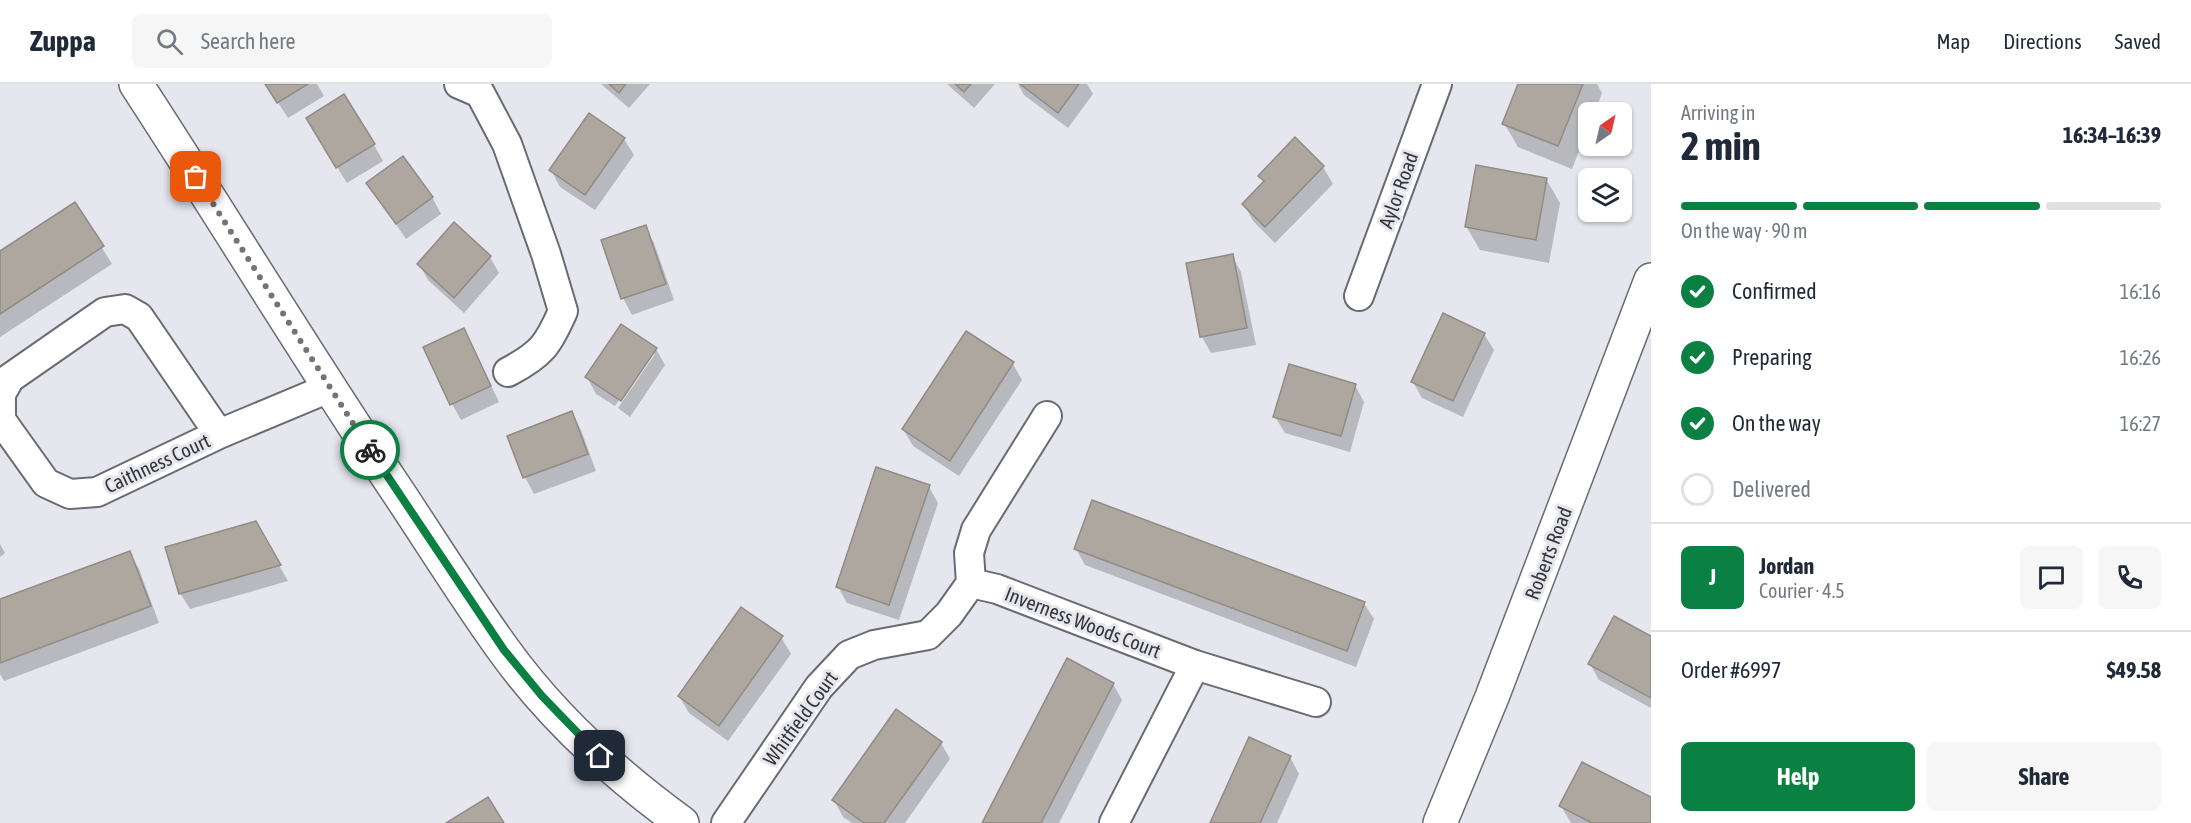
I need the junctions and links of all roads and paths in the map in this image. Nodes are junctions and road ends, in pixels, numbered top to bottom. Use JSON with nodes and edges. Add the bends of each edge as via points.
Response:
{"nodes":[{"id":1,"x":136,"y":84,"type":"edge"},
{"id":2,"x":1437,"y":84,"type":"edge"},
{"id":3,"x":475,"y":87,"type":"edge"},
{"id":4,"x":1651,"y":280,"type":"edge"},
{"id":5,"x":1359,"y":296,"type":"dead end"},
{"id":6,"x":508,"y":372,"type":"dead end"},
{"id":7,"x":329,"y":388,"type":"junction"},
{"id":8,"x":1047,"y":416,"type":"dead end"},
{"id":9,"x":219,"y":434,"type":"junction"},
{"id":10,"x":971,"y":583,"type":"junction"},
{"id":11,"x":1195,"y":665,"type":"junction"},
{"id":12,"x":1316,"y":702,"type":"dead end"},
{"id":13,"x":682,"y":823,"type":"edge"},
{"id":14,"x":726,"y":823,"type":"edge"},
{"id":15,"x":1114,"y":823,"type":"edge"},
{"id":16,"x":1440,"y":823,"type":"edge"}],
"edges":[{"from":1,"to":7,"type":"street"},
{"from":2,"to":5,"type":"street","name":"Aylor Road"},
{"from":3,"to":6,"type":"street","via":[[507,144],[563,311],[551,339],[530,360]]},
{"from":4,"to":16,"type":"street","name":"Roberts Road"},
{"from":7,"to":9,"type":"street","name":"Caithness Court"},
{"from":7,"to":13,"type":"street","via":[[504,650],[535,689],[600,756]]},
{"from":8,"to":10,"type":"street","via":[[976,530],[969,553]]},
{"from":9,"to":9,"type":"street","name":"Caithness Court","via":[[139,317],[125,309],[105,312],[10,378],[1,394],[1,420],[46,483],[70,494],[96,492]]},
{"from":10,"to":11,"type":"street","name":"Inverness Woods Court","via":[[997,589]]},
{"from":10,"to":14,"type":"street","name":"Whitfield Court","via":[[928,635],[874,645],[849,655],[819,687]]},
{"from":11,"to":12,"type":"street","name":"Inverness Woods Court"},
{"from":11,"to":15,"type":"street"}]}
